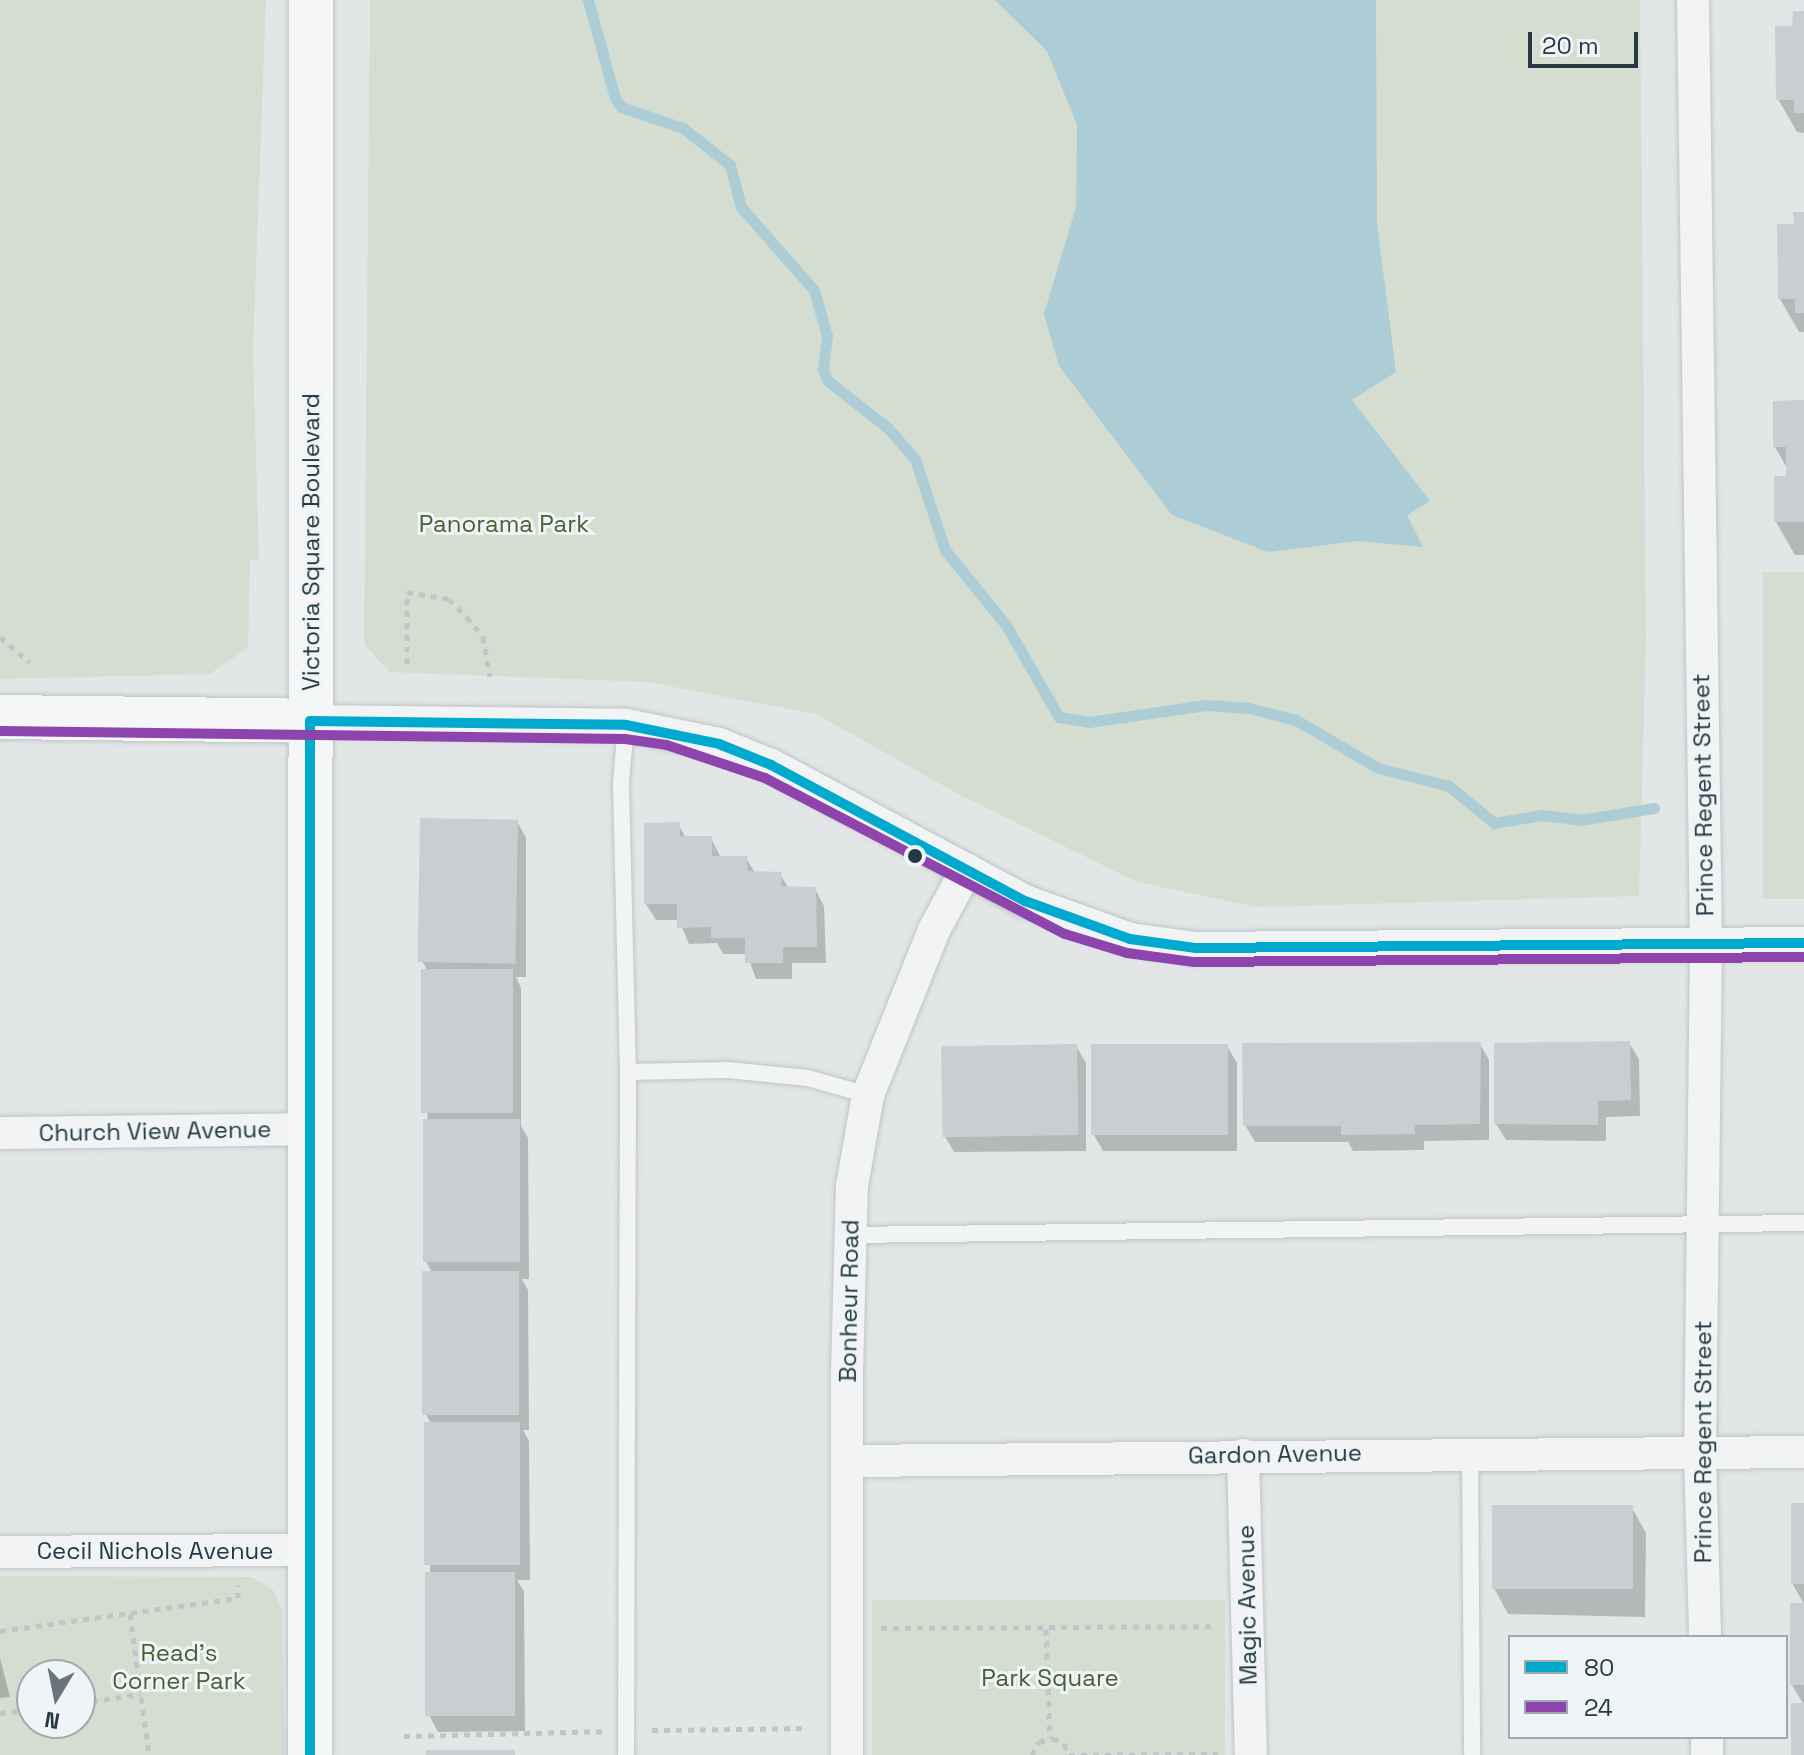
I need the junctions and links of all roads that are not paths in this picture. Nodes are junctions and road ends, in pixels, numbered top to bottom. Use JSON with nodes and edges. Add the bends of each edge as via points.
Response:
{"nodes":[{"id":1,"x":311,"y":0,"type":"edge"},
{"id":2,"x":1693,"y":0,"type":"edge"},
{"id":3,"x":0,"y":717,"type":"edge"},
{"id":4,"x":310,"y":721,"type":"junction"},
{"id":5,"x":626,"y":725,"type":"junction"},
{"id":6,"x":967,"y":869,"type":"junction"},
{"id":7,"x":1804,"y":943,"type":"edge"},
{"id":8,"x":1706,"y":944,"type":"junction"},
{"id":9,"x":628,"y":1072,"type":"junction"},
{"id":10,"x":868,"y":1095,"type":"junction"},
{"id":11,"x":310,"y":1129,"type":"junction"},
{"id":12,"x":0,"y":1133,"type":"edge"},
{"id":13,"x":1804,"y":1223,"type":"edge"},
{"id":14,"x":1705,"y":1224,"type":"junction"},
{"id":15,"x":848,"y":1235,"type":"junction"},
{"id":16,"x":1470,"y":1451,"type":"junction"},
{"id":17,"x":1804,"y":1452,"type":"edge"},
{"id":18,"x":1700,"y":1454,"type":"junction"},
{"id":19,"x":1243,"y":1455,"type":"junction"},
{"id":20,"x":849,"y":1461,"type":"junction"},
{"id":21,"x":309,"y":1550,"type":"junction"},
{"id":22,"x":0,"y":1552,"type":"edge"},
{"id":23,"x":1705,"y":1635,"type":"edge"},
{"id":24,"x":1251,"y":1754,"type":"edge"},
{"id":25,"x":310,"y":1755,"type":"edge"},
{"id":26,"x":626,"y":1755,"type":"edge"},
{"id":27,"x":847,"y":1755,"type":"edge"},
{"id":28,"x":1472,"y":1755,"type":"edge"}],
"edges":[{"from":1,"to":4,"type":"street","name":"Victoria Square Boulevard"},
{"from":2,"to":8,"type":"street","name":"Prince Regent Street"},
{"from":3,"to":4,"type":"street"},
{"from":4,"to":5,"type":"street"},
{"from":4,"to":11,"type":"street","name":"Victoria Square Boulevard"},
{"from":5,"to":6,"type":"street","via":[[694,737],[758,760]]},
{"from":5,"to":9,"type":"lane","via":[[621,783]]},
{"from":6,"to":8,"type":"street","via":[[1070,921],[1130,939],[1196,948]]},
{"from":6,"to":10,"type":"street","name":"Bonheur Road","via":[[934,930]]},
{"from":7,"to":8,"type":"street"},
{"from":8,"to":14,"type":"street","name":"Prince Regent Street"},
{"from":9,"to":10,"type":"lane","via":[[728,1070],[795,1077]]},
{"from":9,"to":26,"type":"lane"},
{"from":10,"to":15,"type":"street","name":"Bonheur Road"},
{"from":11,"to":12,"type":"street","name":"Church View Avenue"},
{"from":11,"to":21,"type":"street","name":"Victoria Square Boulevard"},
{"from":13,"to":14,"type":"lane"},
{"from":14,"to":15,"type":"lane"},
{"from":14,"to":18,"type":"street","name":"Prince Regent Street"},
{"from":15,"to":20,"type":"street","name":"Bonheur Road"},
{"from":16,"to":18,"type":"street","name":"Gardon Avenue"},
{"from":16,"to":19,"type":"street","name":"Gardon Avenue"},
{"from":16,"to":28,"type":"lane"},
{"from":17,"to":18,"type":"street","name":"Gardon Avenue"},
{"from":18,"to":23,"type":"street","name":"Prince Regent Street"},
{"from":19,"to":20,"type":"street","name":"Gardon Avenue"},
{"from":19,"to":24,"type":"street","name":"Magic Avenue"},
{"from":20,"to":27,"type":"street","name":"Bonheur Road"},
{"from":21,"to":22,"type":"street","name":"Cecil Nichols Avenue"},
{"from":21,"to":25,"type":"street","name":"Victoria Square Boulevard"}]}
